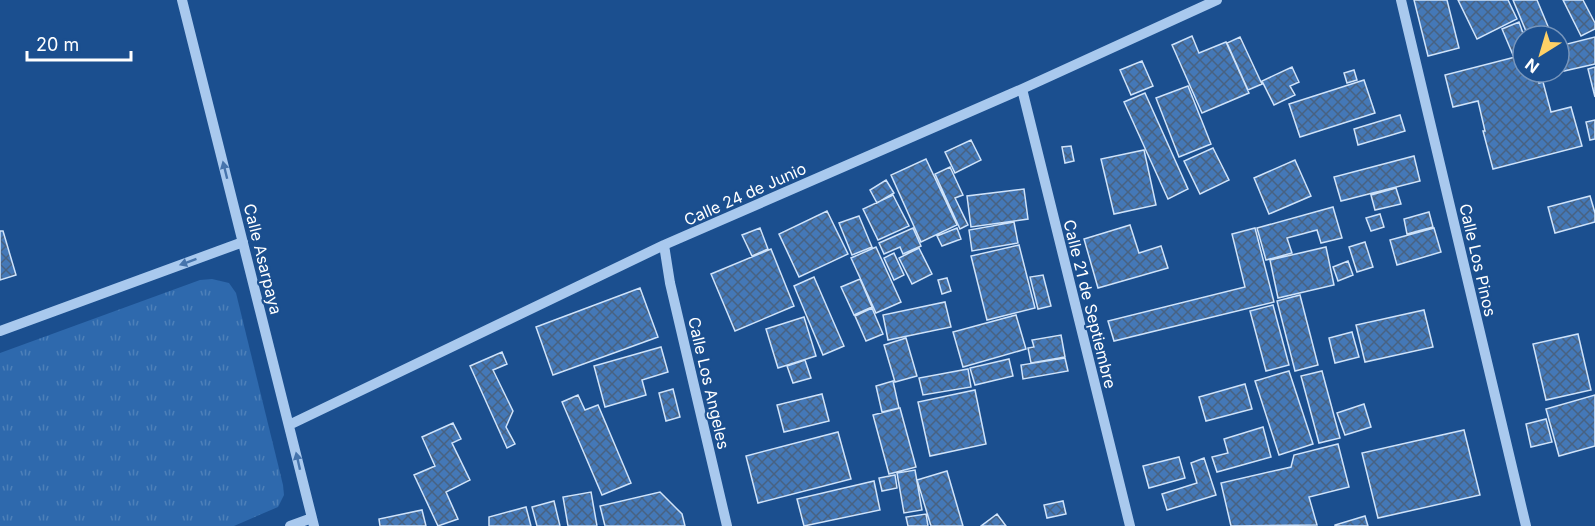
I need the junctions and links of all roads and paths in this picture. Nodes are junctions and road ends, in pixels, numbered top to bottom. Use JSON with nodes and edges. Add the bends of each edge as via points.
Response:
{"nodes":[{"id":1,"x":182,"y":0,"type":"edge"},
{"id":2,"x":1217,"y":0,"type":"edge"},
{"id":3,"x":1401,"y":0,"type":"edge"},
{"id":4,"x":1022,"y":89,"type":"junction"},
{"id":5,"x":243,"y":242,"type":"junction"},
{"id":6,"x":664,"y":245,"type":"junction"},
{"id":7,"x":0,"y":331,"type":"edge"},
{"id":8,"x":289,"y":424,"type":"junction"},
{"id":9,"x":313,"y":522,"type":"edge"},
{"id":10,"x":290,"y":526,"type":"edge"},
{"id":11,"x":727,"y":526,"type":"edge"},
{"id":12,"x":1130,"y":526,"type":"edge"},
{"id":13,"x":1526,"y":526,"type":"edge"}],
"edges":[{"from":5,"to":1,"type":"street","name":"Calle Asarpaya","one_way":true},
{"from":2,"to":4,"type":"street","name":"Calle 24 de Junio"},
{"from":3,"to":13,"type":"street","name":"Calle Los Pinos"},
{"from":4,"to":6,"type":"street","name":"Calle 24 de Junio"},
{"from":4,"to":12,"type":"street","name":"Calle 21 de Septiembre"},
{"from":5,"to":7,"type":"street","one_way":true},
{"from":5,"to":8,"type":"street","name":"Calle Asarpaya"},
{"from":6,"to":8,"type":"street","name":"Calle 24 de Junio"},
{"from":6,"to":11,"type":"street","name":"Calle Los Angeles"},
{"from":9,"to":8,"type":"street","name":"Calle Asarpaya","one_way":true},
{"from":9,"to":10,"type":"street"}]}
